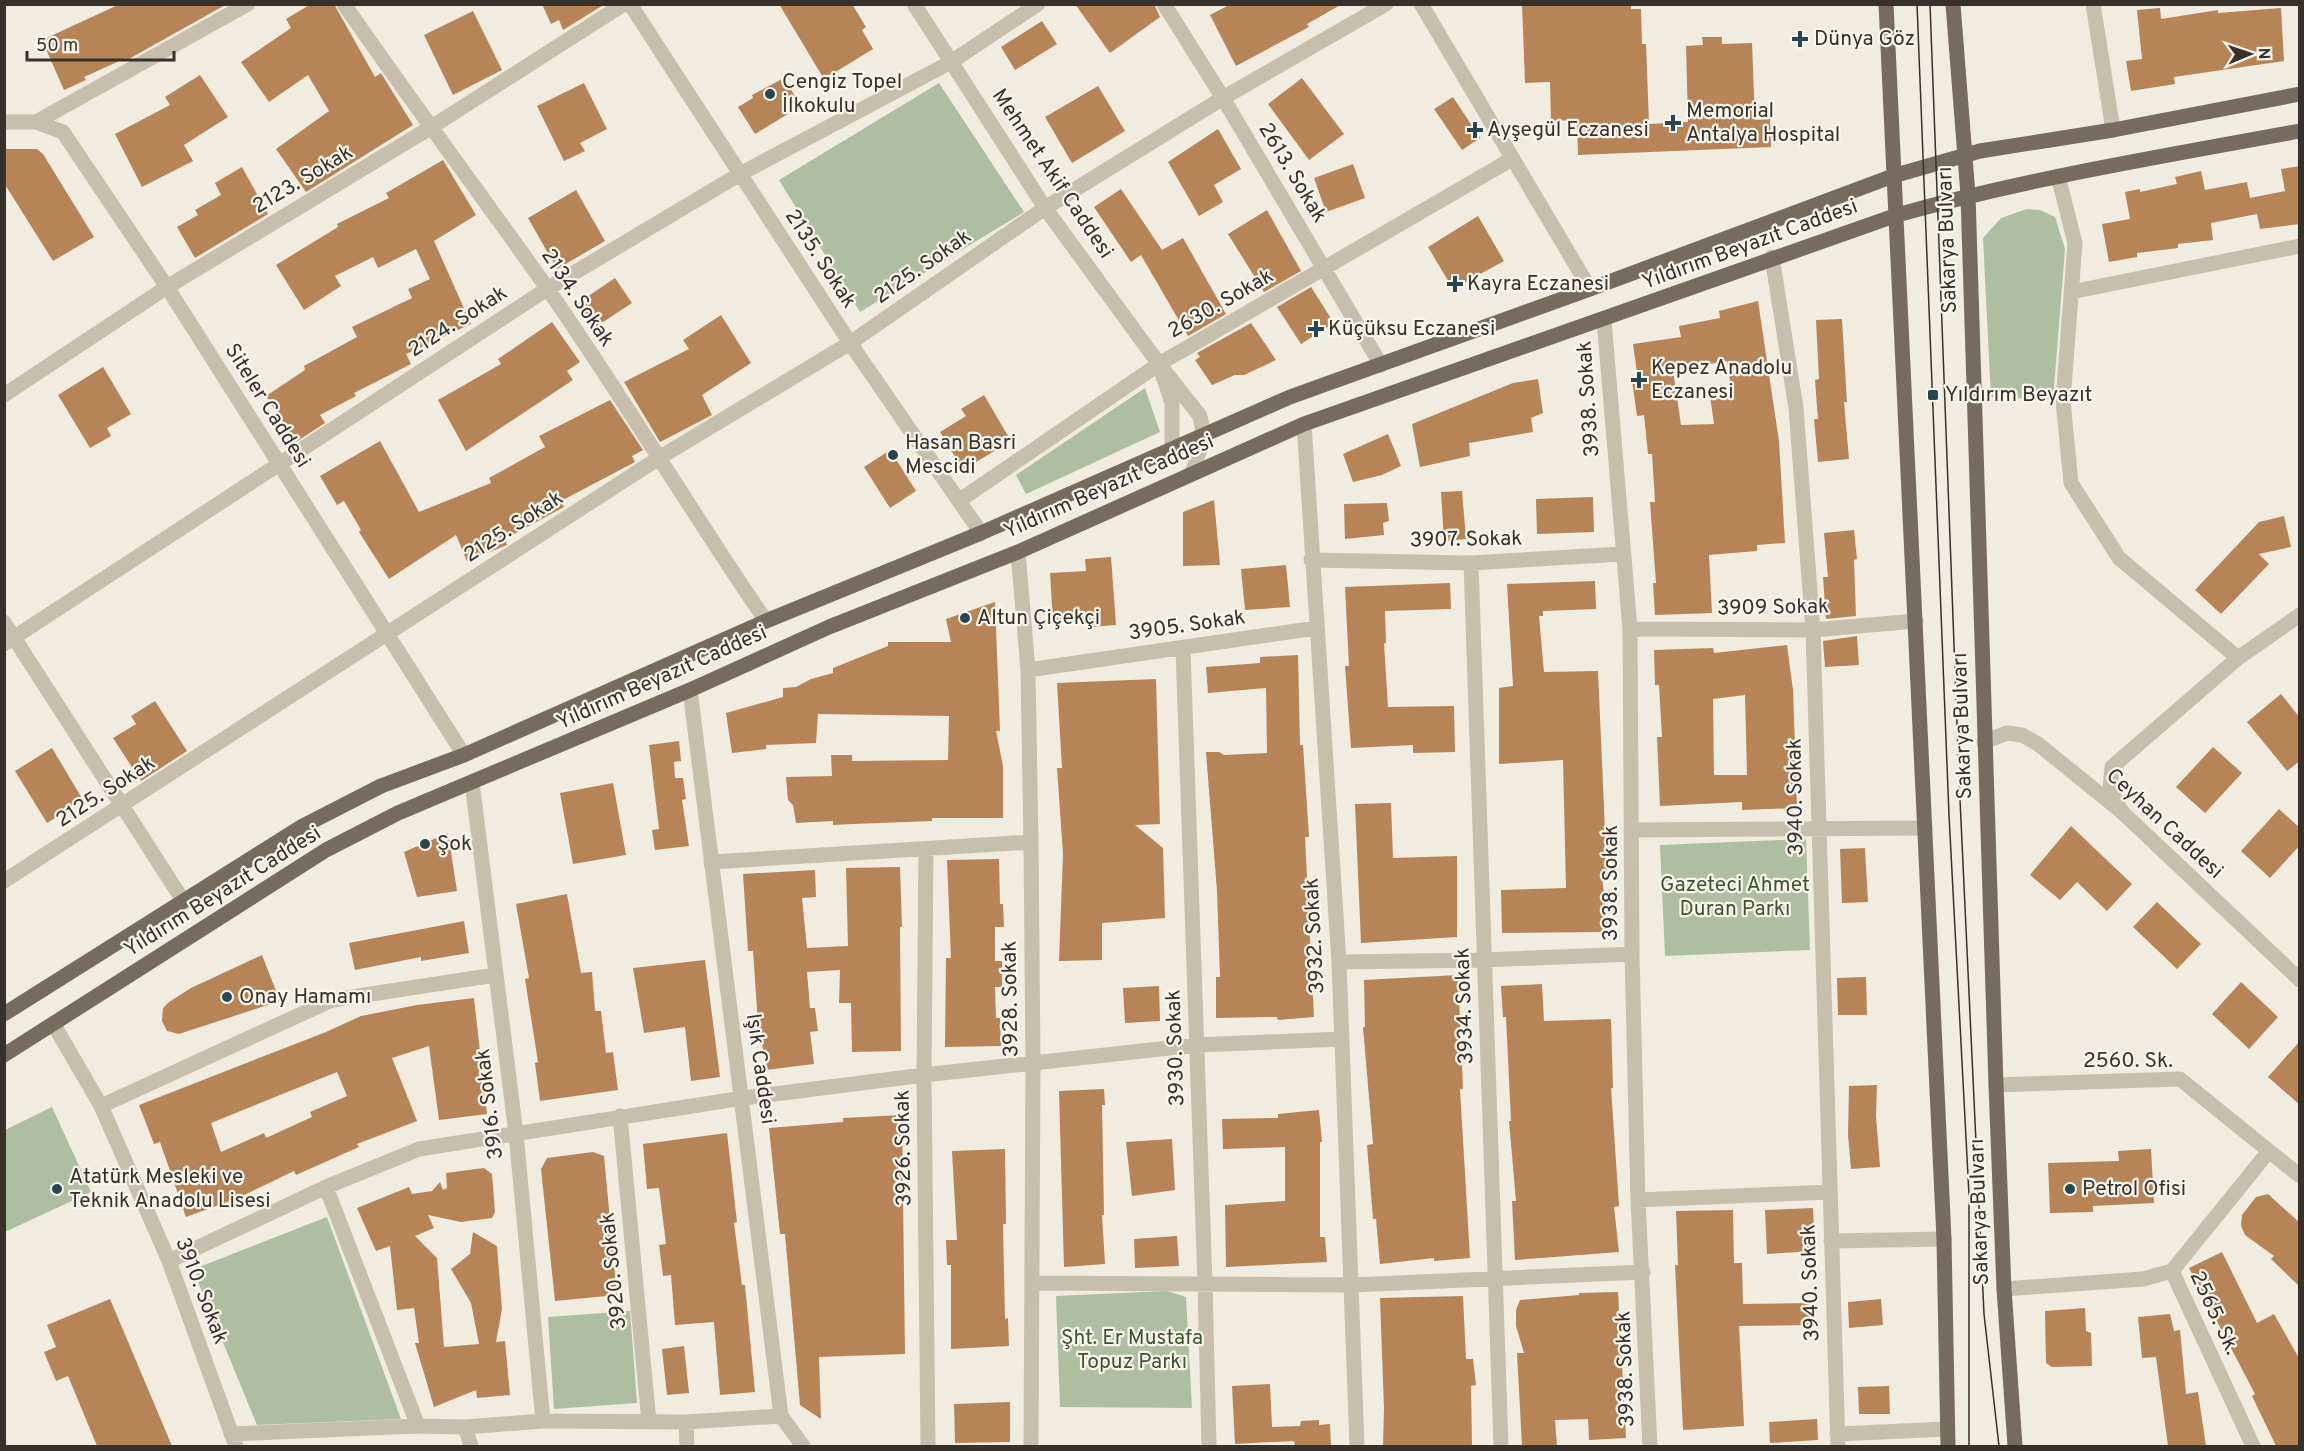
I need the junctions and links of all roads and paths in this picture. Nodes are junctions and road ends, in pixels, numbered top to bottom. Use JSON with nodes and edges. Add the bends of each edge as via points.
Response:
{"nodes":[{"id":1,"x":248,"y":4,"type":"edge"},
{"id":2,"x":344,"y":4,"type":"edge"},
{"id":3,"x":624,"y":4,"type":"edge"},
{"id":4,"x":630,"y":4,"type":"edge"},
{"id":5,"x":914,"y":4,"type":"edge"},
{"id":6,"x":1038,"y":4,"type":"edge"},
{"id":7,"x":1164,"y":4,"type":"edge"},
{"id":8,"x":1386,"y":4,"type":"edge"},
{"id":9,"x":1421,"y":4,"type":"edge"},
{"id":10,"x":1886,"y":4,"type":"edge"},
{"id":11,"x":1953,"y":4,"type":"edge"},
{"id":12,"x":2093,"y":4,"type":"edge"},
{"id":13,"x":951,"y":62,"type":"junction"},
{"id":14,"x":2300,"y":94,"type":"edge"},
{"id":15,"x":1223,"y":98,"type":"junction"},
{"id":16,"x":4,"y":122,"type":"edge"},
{"id":17,"x":36,"y":122,"type":"junction"},
{"id":18,"x":430,"y":128,"type":"junction"},
{"id":19,"x":2113,"y":130,"type":"junction"},
{"id":20,"x":2300,"y":131,"type":"edge"},
{"id":21,"x":1966,"y":155,"type":"junction"},
{"id":22,"x":1512,"y":159,"type":"junction"},
{"id":23,"x":740,"y":174,"type":"junction"},
{"id":24,"x":1893,"y":176,"type":"junction"},
{"id":25,"x":2058,"y":176,"type":"junction"},
{"id":26,"x":1968,"y":195,"type":"junction"},
{"id":27,"x":1045,"y":208,"type":"junction"},
{"id":28,"x":1897,"y":215,"type":"junction"},
{"id":29,"x":2300,"y":246,"type":"edge"},
{"id":30,"x":1772,"y":257,"type":"junction"},
{"id":31,"x":1324,"y":268,"type":"junction"},
{"id":32,"x":167,"y":287,"type":"junction"},
{"id":33,"x":547,"y":289,"type":"junction"},
{"id":34,"x":1590,"y":289,"type":"junction"},
{"id":35,"x":2071,"y":292,"type":"junction"},
{"id":36,"x":1604,"y":320,"type":"junction"},
{"id":37,"x":850,"y":343,"type":"junction"},
{"id":38,"x":1159,"y":364,"type":"junction"},
{"id":39,"x":1381,"y":365,"type":"junction"},
{"id":40,"x":4,"y":395,"type":"edge"},
{"id":41,"x":1304,"y":424,"type":"junction"},
{"id":42,"x":1204,"y":437,"type":"junction"},
{"id":43,"x":1172,"y":451,"type":"junction"},
{"id":44,"x":659,"y":458,"type":"junction"},
{"id":45,"x":279,"y":464,"type":"junction"},
{"id":46,"x":1192,"y":473,"type":"junction"},
{"id":47,"x":960,"y":500,"type":"junction"},
{"id":48,"x":981,"y":532,"type":"junction"},
{"id":49,"x":1018,"y":552,"type":"junction"},
{"id":50,"x":1622,"y":555,"type":"junction"},
{"id":51,"x":1311,"y":560,"type":"junction"},
{"id":52,"x":1471,"y":563,"type":"junction"},
{"id":53,"x":2300,"y":615,"type":"edge"},
{"id":54,"x":766,"y":621,"type":"junction"},
{"id":55,"x":1916,"y":621,"type":"junction"},
{"id":56,"x":4,"y":622,"type":"edge"},
{"id":57,"x":1316,"y":628,"type":"junction"},
{"id":58,"x":1630,"y":629,"type":"junction"},
{"id":59,"x":1813,"y":630,"type":"junction"},
{"id":60,"x":387,"y":633,"type":"junction"},
{"id":61,"x":9,"y":641,"type":"edge"},
{"id":62,"x":1183,"y":649,"type":"junction"},
{"id":63,"x":2238,"y":658,"type":"junction"},
{"id":64,"x":1028,"y":670,"type":"junction"},
{"id":65,"x":690,"y":690,"type":"junction"},
{"id":66,"x":1984,"y":742,"type":"junction"},
{"id":67,"x":464,"y":755,"type":"junction"},
{"id":68,"x":472,"y":782,"type":"junction"},
{"id":69,"x":124,"y":806,"type":"junction"},
{"id":70,"x":2122,"y":812,"type":"junction"},
{"id":71,"x":1817,"y":827,"type":"junction"},
{"id":72,"x":1925,"y":828,"type":"junction"},
{"id":73,"x":1632,"y":830,"type":"junction"},
{"id":74,"x":1031,"y":842,"type":"junction"},
{"id":75,"x":926,"y":849,"type":"junction"},
{"id":76,"x":711,"y":862,"type":"junction"},
{"id":77,"x":4,"y":881,"type":"edge"},
{"id":78,"x":184,"y":902,"type":"junction"},
{"id":79,"x":1632,"y":954,"type":"junction"},
{"id":80,"x":1484,"y":960,"type":"junction"},
{"id":81,"x":1339,"y":962,"type":"junction"},
{"id":82,"x":495,"y":975,"type":"junction"},
{"id":83,"x":2300,"y":980,"type":"edge"},
{"id":84,"x":4,"y":1014,"type":"edge"},
{"id":85,"x":54,"y":1025,"type":"junction"},
{"id":86,"x":1342,"y":1040,"type":"junction"},
{"id":87,"x":1197,"y":1045,"type":"junction"},
{"id":88,"x":4,"y":1054,"type":"edge"},
{"id":89,"x":1033,"y":1063,"type":"junction"},
{"id":90,"x":924,"y":1074,"type":"junction"},
{"id":91,"x":1996,"y":1085,"type":"junction"},
{"id":92,"x":744,"y":1098,"type":"junction"},
{"id":93,"x":101,"y":1106,"type":"junction"},
{"id":94,"x":620,"y":1116,"type":"junction"},
{"id":95,"x":516,"y":1134,"type":"junction"},
{"id":96,"x":2269,"y":1151,"type":"junction"},
{"id":97,"x":2300,"y":1176,"type":"edge"},
{"id":98,"x":326,"y":1188,"type":"junction"},
{"id":99,"x":1829,"y":1192,"type":"junction"},
{"id":100,"x":1638,"y":1200,"type":"junction"},
{"id":101,"x":1944,"y":1239,"type":"junction"},
{"id":102,"x":1832,"y":1241,"type":"junction"},
{"id":103,"x":170,"y":1261,"type":"junction"},
{"id":104,"x":2172,"y":1271,"type":"junction"},
{"id":105,"x":1643,"y":1272,"type":"junction"},
{"id":106,"x":1494,"y":1278,"type":"junction"},
{"id":107,"x":1032,"y":1283,"type":"junction"},
{"id":108,"x":1205,"y":1283,"type":"junction"},
{"id":109,"x":1353,"y":1285,"type":"junction"},
{"id":110,"x":2004,"y":1289,"type":"junction"},
{"id":111,"x":781,"y":1416,"type":"junction"},
{"id":112,"x":543,"y":1421,"type":"junction"},
{"id":113,"x":649,"y":1422,"type":"junction"},
{"id":114,"x":686,"y":1422,"type":"junction"},
{"id":115,"x":418,"y":1426,"type":"junction"},
{"id":116,"x":465,"y":1427,"type":"junction"},
{"id":117,"x":1947,"y":1429,"type":"junction"},
{"id":118,"x":234,"y":1440,"type":"edge"},
{"id":119,"x":1837,"y":1440,"type":"edge"},
{"id":120,"x":471,"y":1446,"type":"edge"},
{"id":121,"x":687,"y":1446,"type":"edge"},
{"id":122,"x":803,"y":1446,"type":"edge"},
{"id":123,"x":928,"y":1446,"type":"edge"},
{"id":124,"x":1031,"y":1446,"type":"edge"},
{"id":125,"x":1209,"y":1446,"type":"edge"},
{"id":126,"x":1357,"y":1446,"type":"edge"},
{"id":127,"x":1501,"y":1446,"type":"edge"},
{"id":128,"x":1650,"y":1446,"type":"edge"},
{"id":129,"x":1948,"y":1446,"type":"edge"},
{"id":130,"x":2015,"y":1446,"type":"edge"},
{"id":131,"x":2253,"y":1446,"type":"edge"}],
"edges":[{"from":1,"to":17,"type":"street"},
{"from":2,"to":18,"type":"street","name":"2134. Sokak"},
{"from":3,"to":18,"type":"street","name":"2123. Sokak"},
{"from":4,"to":23,"type":"street","name":"2135. Sokak"},
{"from":5,"to":13,"type":"street","name":"Mehmet Akif Caddesi"},
{"from":6,"to":13,"type":"street","name":"2124. Sokak"},
{"from":7,"to":15,"type":"street","name":"2613. Sokak"},
{"from":8,"to":15,"type":"street","name":"2125. Sokak"},
{"from":9,"to":22,"type":"street"},
{"from":10,"to":24,"type":"main road","name":"Sakarya Bulvarı"},
{"from":11,"to":21,"type":"main road","name":"Sakarya Bulvarı"},
{"from":12,"to":19,"type":"street"},
{"from":13,"to":23,"type":"street","name":"2124. Sokak"},
{"from":13,"to":27,"type":"street","name":"Mehmet Akif Caddesi"},
{"from":14,"to":19,"type":"main road","name":"Yıldırım Beyazıt Caddesi"},
{"from":15,"to":27,"type":"street","name":"2125. Sokak"},
{"from":15,"to":31,"type":"street","name":"2613. Sokak"},
{"from":16,"to":17,"type":"street","name":"Siteler Caddesi"},
{"from":17,"to":32,"type":"street","name":"Siteler Caddesi","via":[[63,132]]},
{"from":18,"to":32,"type":"street","name":"2123. Sokak"},
{"from":18,"to":33,"type":"street","name":"2134. Sokak"},
{"from":19,"to":21,"type":"main road","name":"Yıldırım Beyazıt Caddesi"},
{"from":20,"to":25,"type":"main road","name":"Yıldırım Beyazıt Caddesi"},
{"from":21,"to":24,"type":"main road","name":"Yıldırım Beyazıt Caddesi"},
{"from":21,"to":26,"type":"main road","name":"Sakarya Bulvarı"},
{"from":22,"to":31,"type":"street","name":"2630. Sokak"},
{"from":22,"to":34,"type":"street"},
{"from":23,"to":33,"type":"street","name":"2124. Sokak"},
{"from":23,"to":37,"type":"street","name":"2135. Sokak"},
{"from":24,"to":28,"type":"main road","name":"Sakarya Bulvarı"},
{"from":24,"to":34,"type":"main road","name":"Yıldırım Beyazıt Caddesi"},
{"from":25,"to":26,"type":"main road","name":"Yıldırım Beyazıt Caddesi"},
{"from":25,"to":35,"type":"street","via":[[2075,243]]},
{"from":26,"to":28,"type":"main road","name":"Yıldırım Beyazıt Caddesi"},
{"from":26,"to":66,"type":"main road","name":"Sakarya Bulvarı"},
{"from":27,"to":37,"type":"street","name":"2125. Sokak"},
{"from":27,"to":38,"type":"street","name":"Mehmet Akif Caddesi"},
{"from":28,"to":30,"type":"main road","name":"Yıldırım Beyazıt Caddesi"},
{"from":28,"to":55,"type":"main road","name":"Sakarya Bulvarı"},
{"from":29,"to":35,"type":"street"},
{"from":30,"to":36,"type":"main road","name":"Yıldırım Beyazıt Caddesi"},
{"from":30,"to":59,"type":"street","name":"3940. Sokak","via":[[1796,408]]},
{"from":31,"to":38,"type":"street","name":"2630. Sokak"},
{"from":31,"to":39,"type":"street","name":"2613. Sokak"},
{"from":32,"to":40,"type":"street","name":"2123. Sokak"},
{"from":32,"to":45,"type":"street","name":"Siteler Caddesi"},
{"from":33,"to":44,"type":"street","name":"2134. Sokak"},
{"from":33,"to":45,"type":"street","name":"2124. Sokak"},
{"from":34,"to":39,"type":"main road","name":"Yıldırım Beyazıt Caddesi"},
{"from":35,"to":63,"type":"street","via":[[2062,401],[2071,483],[2119,558]]},
{"from":36,"to":41,"type":"main road","name":"Yıldırım Beyazıt Caddesi"},
{"from":36,"to":50,"type":"street","name":"3938. Sokak"},
{"from":37,"to":44,"type":"street","name":"2125. Sokak"},
{"from":37,"to":47,"type":"street","name":"2135. Sokak"},
{"from":38,"to":42,"type":"street","name":"Mehmet Akif Caddesi","via":[[1200,416]]},
{"from":38,"to":43,"type":"street","via":[[1172,403]]},
{"from":38,"to":47,"type":"street","name":"2630. Sokak"},
{"from":39,"to":42,"type":"main road","name":"Yıldırım Beyazıt Caddesi","via":[[1290,397]]},
{"from":41,"to":46,"type":"main road","name":"Yıldırım Beyazıt Caddesi"},
{"from":41,"to":51,"type":"street","name":"3932. Sokak"},
{"from":42,"to":43,"type":"main road","name":"Yıldırım Beyazıt Caddesi"},
{"from":42,"to":46,"type":"street"},
{"from":43,"to":48,"type":"main road","name":"Yıldırım Beyazıt Caddesi"},
{"from":44,"to":54,"type":"street","name":"2134. Sokak"},
{"from":44,"to":60,"type":"street","name":"2125. Sokak"},
{"from":45,"to":60,"type":"street","name":"Siteler Caddesi"},
{"from":45,"to":61,"type":"street","name":"2124. Sokak"},
{"from":46,"to":49,"type":"main road","name":"Yıldırım Beyazıt Caddesi"},
{"from":47,"to":48,"type":"street","name":"2135. Sokak"},
{"from":48,"to":54,"type":"main road","name":"Yıldırım Beyazıt Caddesi"},
{"from":49,"to":64,"type":"street","name":"3928. Sokak"},
{"from":49,"to":65,"type":"main road","name":"Yıldırım Beyazıt Caddesi","via":[[829,627]]},
{"from":50,"to":52,"type":"street","name":"3907. Sokak"},
{"from":50,"to":58,"type":"street","name":"3938. Sokak"},
{"from":51,"to":52,"type":"street","name":"3907. Sokak"},
{"from":51,"to":57,"type":"street","name":"3932. Sokak"},
{"from":52,"to":80,"type":"street","name":"3934. Sokak"},
{"from":53,"to":63,"type":"street"},
{"from":54,"to":67,"type":"main road","name":"Yıldırım Beyazıt Caddesi"},
{"from":55,"to":59,"type":"street","name":"3909 Sokak"},
{"from":55,"to":72,"type":"main road","name":"Sakarya Bulvarı"},
{"from":56,"to":61,"type":"street"},
{"from":57,"to":62,"type":"street","name":"3905. Sokak"},
{"from":57,"to":81,"type":"street","name":"3932. Sokak"},
{"from":58,"to":59,"type":"street","name":"3909 Sokak"},
{"from":58,"to":73,"type":"street","name":"3938. Sokak"},
{"from":59,"to":71,"type":"street","name":"3940. Sokak"},
{"from":60,"to":67,"type":"street","name":"Siteler Caddesi"},
{"from":60,"to":69,"type":"street","name":"2125. Sokak"},
{"from":61,"to":69,"type":"street"},
{"from":62,"to":64,"type":"street","name":"3905. Sokak"},
{"from":62,"to":87,"type":"street","name":"3930. Sokak"},
{"from":63,"to":70,"type":"street","via":[[2112,767],[2110,789]]},
{"from":64,"to":74,"type":"street","name":"3928. Sokak"},
{"from":65,"to":68,"type":"main road","name":"Yıldırım Beyazıt Caddesi"},
{"from":65,"to":76,"type":"street","name":"Işık Caddesi"},
{"from":66,"to":70,"type":"street","name":"Ceyhan Caddesi","via":[[2007,733],[2022,735]]},
{"from":66,"to":91,"type":"main road","name":"Sakarya Bulvarı"},
{"from":67,"to":78,"type":"main road","name":"Yıldırım Beyazıt Caddesi","via":[[381,786],[301,827]]},
{"from":68,"to":82,"type":"street","name":"3916. Sokak"},
{"from":68,"to":85,"type":"main road","name":"Yıldırım Beyazıt Caddesi","via":[[398,813],[326,850]]},
{"from":69,"to":77,"type":"street","name":"2125. Sokak"},
{"from":69,"to":78,"type":"street"},
{"from":70,"to":83,"type":"street","name":"Ceyhan Caddesi"},
{"from":71,"to":72,"type":"street"},
{"from":71,"to":73,"type":"street"},
{"from":71,"to":99,"type":"street","name":"3940. Sokak"},
{"from":72,"to":101,"type":"main road","name":"Sakarya Bulvarı"},
{"from":73,"to":79,"type":"street","name":"3938. Sokak"},
{"from":74,"to":75,"type":"street"},
{"from":74,"to":89,"type":"street","name":"3928. Sokak"},
{"from":75,"to":76,"type":"street"},
{"from":75,"to":90,"type":"street","name":"3926. Sokak"},
{"from":76,"to":92,"type":"street","name":"Işık Caddesi"},
{"from":78,"to":84,"type":"main road","name":"Yıldırım Beyazıt Caddesi"},
{"from":79,"to":80,"type":"street"},
{"from":79,"to":100,"type":"street","name":"3938. Sokak"},
{"from":80,"to":81,"type":"street"},
{"from":80,"to":106,"type":"street","name":"3934. Sokak"},
{"from":81,"to":86,"type":"street","name":"3932. Sokak"},
{"from":82,"to":93,"type":"street","via":[[332,1000]]},
{"from":82,"to":95,"type":"street","name":"3916. Sokak"},
{"from":85,"to":88,"type":"main road","name":"Yıldırım Beyazıt Caddesi"},
{"from":85,"to":93,"type":"street","name":"3910. Sokak"},
{"from":86,"to":87,"type":"street"},
{"from":86,"to":109,"type":"street","name":"3932. Sokak"},
{"from":87,"to":89,"type":"street"},
{"from":87,"to":108,"type":"street","name":"3930. Sokak"},
{"from":89,"to":90,"type":"street"},
{"from":89,"to":107,"type":"street","name":"3928. Sokak"},
{"from":90,"to":92,"type":"street"},
{"from":90,"to":123,"type":"street","name":"3926. Sokak"},
{"from":91,"to":96,"type":"street","name":"2560. Sk.","via":[[2180,1079]]},
{"from":91,"to":110,"type":"main road","name":"Sakarya Bulvarı"},
{"from":92,"to":94,"type":"street"},
{"from":92,"to":111,"type":"street","name":"Işık Caddesi"},
{"from":93,"to":103,"type":"street","name":"3910. Sokak"},
{"from":94,"to":95,"type":"street"},
{"from":94,"to":113,"type":"street","name":"3920. Sokak"},
{"from":95,"to":98,"type":"street","via":[[419,1149]]},
{"from":95,"to":112,"type":"street","name":"3916. Sokak"},
{"from":96,"to":97,"type":"street","name":"2560. Sk."},
{"from":96,"to":104,"type":"street","name":"2565. Sk."},
{"from":98,"to":103,"type":"street"},
{"from":98,"to":115,"type":"street"},
{"from":99,"to":100,"type":"street"},
{"from":99,"to":102,"type":"street","name":"3940. Sokak"},
{"from":100,"to":105,"type":"street","name":"3938. Sokak"},
{"from":101,"to":102,"type":"street"},
{"from":101,"to":117,"type":"main road","name":"Sakarya Bulvarı"},
{"from":102,"to":119,"type":"street","name":"3940. Sokak"},
{"from":103,"to":118,"type":"street","name":"3910. Sokak"},
{"from":104,"to":110,"type":"street","via":[[2144,1279]]},
{"from":104,"to":131,"type":"street","name":"2565. Sk."},
{"from":105,"to":106,"type":"street"},
{"from":105,"to":128,"type":"street","name":"3938. Sokak"},
{"from":106,"to":109,"type":"street"},
{"from":106,"to":127,"type":"street","name":"3934. Sokak"},
{"from":107,"to":108,"type":"street"},
{"from":107,"to":124,"type":"street","name":"3928. Sokak"},
{"from":108,"to":109,"type":"street"},
{"from":108,"to":125,"type":"street","name":"3930. Sokak"},
{"from":109,"to":126,"type":"street","name":"3932. Sokak"},
{"from":110,"to":130,"type":"main road","name":"Sakarya Bulvarı"},
{"from":111,"to":114,"type":"street"},
{"from":111,"to":122,"type":"street","name":"Işık Caddesi"},
{"from":112,"to":113,"type":"street"},
{"from":112,"to":116,"type":"street"},
{"from":113,"to":114,"type":"street"},
{"from":114,"to":121,"type":"street"},
{"from":115,"to":116,"type":"street"},
{"from":115,"to":118,"type":"street"},
{"from":116,"to":120,"type":"street"},
{"from":117,"to":119,"type":"street"},
{"from":117,"to":129,"type":"main road","name":"Sakarya Bulvarı"}]}
